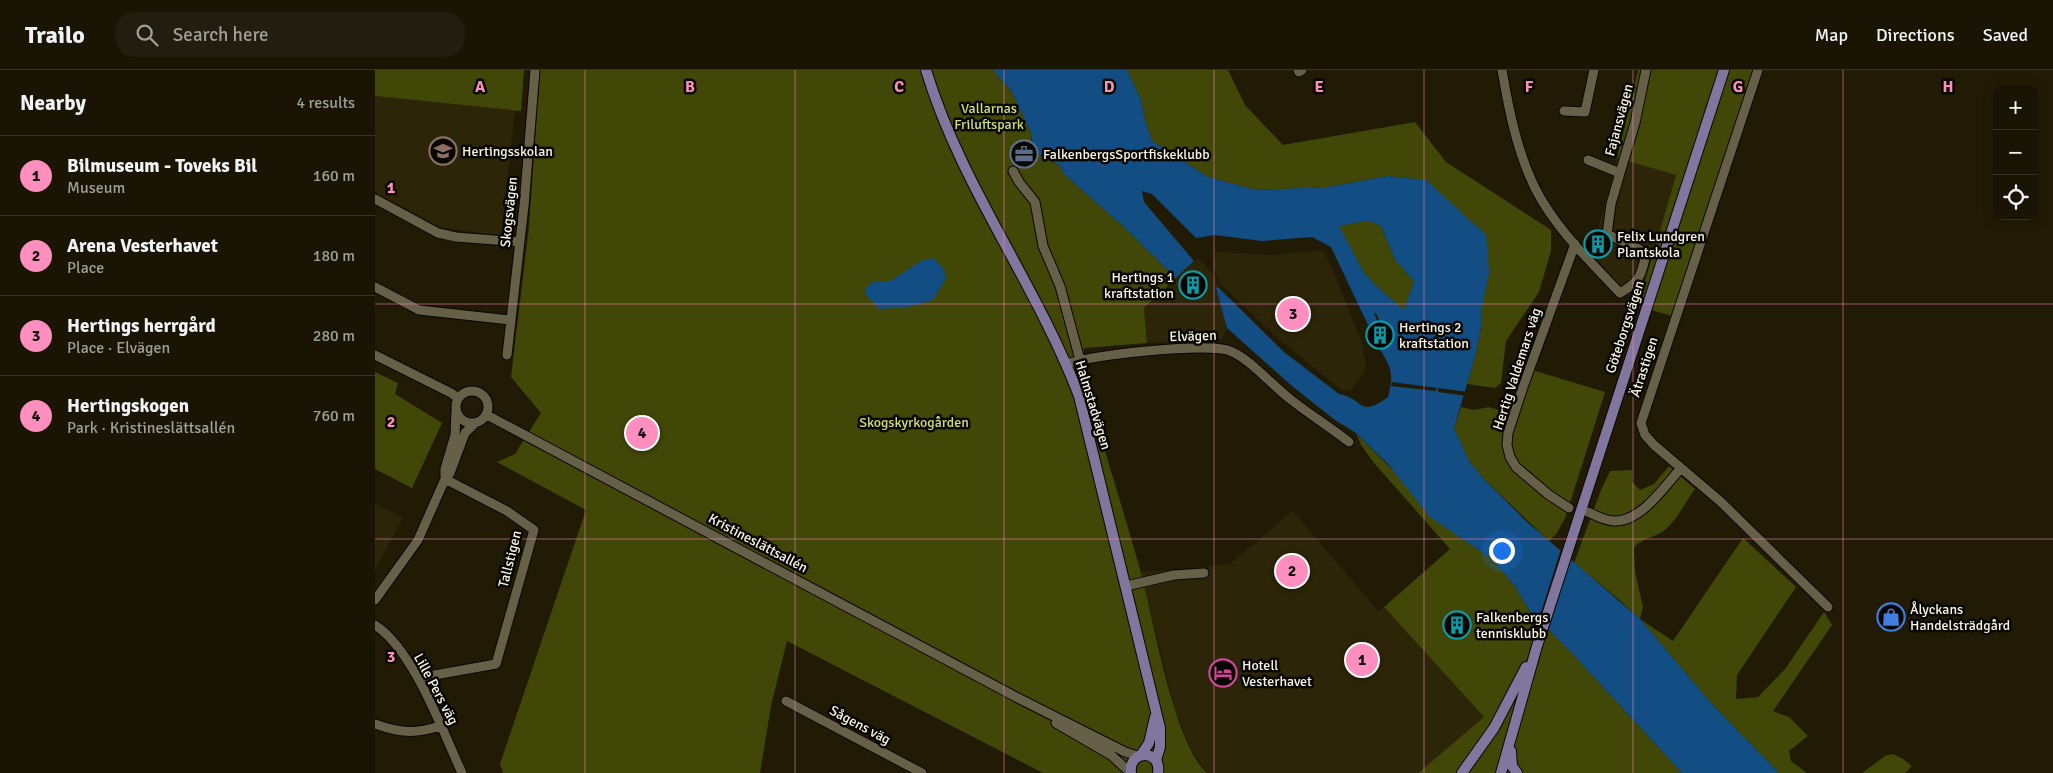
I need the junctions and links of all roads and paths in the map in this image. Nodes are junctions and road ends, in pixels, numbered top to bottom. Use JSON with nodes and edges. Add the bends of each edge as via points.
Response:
{"nodes":[{"id":1,"x":535,"y":70,"type":"edge"},
{"id":2,"x":926,"y":70,"type":"edge"},
{"id":3,"x":1502,"y":70,"type":"edge"},
{"id":4,"x":1594,"y":70,"type":"edge"},
{"id":5,"x":1646,"y":70,"type":"edge"},
{"id":6,"x":1724,"y":70,"type":"edge"},
{"id":7,"x":1758,"y":70,"type":"edge"},
{"id":8,"x":1564,"y":111,"type":"dead end"},
{"id":9,"x":1588,"y":160,"type":"dead end"},
{"id":10,"x":1013,"y":171,"type":"dead end"},
{"id":11,"x":1619,"y":173,"type":"junction"},
{"id":12,"x":375,"y":199,"type":"edge"},
{"id":13,"x":520,"y":242,"type":"junction"},
{"id":14,"x":1575,"y":244,"type":"junction"},
{"id":15,"x":375,"y":287,"type":"edge"},
{"id":16,"x":510,"y":320,"type":"junction"},
{"id":17,"x":375,"y":355,"type":"edge"},
{"id":18,"x":507,"y":356,"type":"dead end"},
{"id":19,"x":1081,"y":360,"type":"junction"},
{"id":20,"x":1067,"y":364,"type":"junction"},
{"id":21,"x":458,"y":398,"type":"junction"},
{"id":22,"x":457,"y":411,"type":"junction"},
{"id":23,"x":487,"y":414,"type":"junction"},
{"id":24,"x":475,"y":423,"type":"junction"},
{"id":25,"x":1349,"y":442,"type":"dead end"},
{"id":26,"x":1681,"y":468,"type":"junction"},
{"id":27,"x":445,"y":479,"type":"junction"},
{"id":28,"x":1569,"y":508,"type":"dead end"},
{"id":29,"x":1588,"y":512,"type":"dead end"},
{"id":30,"x":1204,"y":573,"type":"dead end"},
{"id":31,"x":1126,"y":586,"type":"junction"},
{"id":32,"x":375,"y":600,"type":"edge"},
{"id":33,"x":1828,"y":608,"type":"dead end"},
{"id":34,"x":375,"y":625,"type":"edge"},
{"id":35,"x":1538,"y":641,"type":"junction"},
{"id":36,"x":418,"y":678,"type":"junction"},
{"id":37,"x":1016,"y":697,"type":"junction"},
{"id":38,"x":786,"y":701,"type":"dead end"},
{"id":39,"x":1155,"y":714,"type":"junction"},
{"id":40,"x":1515,"y":722,"type":"junction"},
{"id":41,"x":375,"y":724,"type":"edge"},
{"id":42,"x":440,"y":726,"type":"junction"},
{"id":43,"x":1139,"y":755,"type":"junction"},
{"id":44,"x":1160,"y":768,"type":"edge"},
{"id":45,"x":463,"y":773,"type":"edge"},
{"id":46,"x":922,"y":773,"type":"edge"},
{"id":47,"x":1131,"y":773,"type":"edge"},
{"id":48,"x":1462,"y":773,"type":"edge"},
{"id":49,"x":1501,"y":773,"type":"edge"},
{"id":50,"x":1517,"y":773,"type":"edge"}],
"edges":[{"from":1,"to":13,"type":"street","name":"Skogsvägen"},
{"from":2,"to":20,"type":"main road","name":"Halmstadvägen","via":[[954,146]]},
{"from":3,"to":14,"type":"street","via":[[1512,126],[1530,177],[1556,222]]},
{"from":4,"to":8,"type":"street","via":[[1585,112]]},
{"from":5,"to":11,"type":"street","name":"Fajansvägen","via":[[1635,122]]},
{"from":6,"to":35,"type":"main road","name":"Göteborgsvägen"},
{"from":7,"to":26,"type":"street","name":"Ätrastigen","via":[[1641,423],[1645,435]]},
{"from":9,"to":11,"type":"street","name":"Fajansvägen"},
{"from":10,"to":19,"type":"street","via":[[1035,202],[1043,246],[1060,286]]},
{"from":11,"to":14,"type":"street","via":[[1607,234],[1639,249],[1645,258],[1637,282],[1620,293]]},
{"from":12,"to":13,"type":"street","via":[[438,233]]},
{"from":13,"to":16,"type":"street","name":"Skogsvägen"},
{"from":14,"to":28,"type":"street","name":"Hertig Valdemars väg","via":[[1523,387],[1507,445],[1516,467]]},
{"from":15,"to":16,"type":"street","via":[[419,310]]},
{"from":16,"to":18,"type":"street","name":"Skogsvägen"},
{"from":17,"to":21,"type":"street"},
{"from":19,"to":20,"type":"street","name":"Elvägen"},
{"from":19,"to":25,"type":"street","name":"Elvägen","via":[[1148,351],[1226,349]]},
{"from":20,"to":31,"type":"main road","name":"Halmstadvägen","via":[[1079,396]]},
{"from":21,"to":22,"type":"street"},
{"from":21,"to":23,"type":"street","via":[[468,391],[481,392],[488,402]]},
{"from":22,"to":24,"type":"street","via":[[463,421]]},
{"from":22,"to":27,"type":"street"},
{"from":23,"to":24,"type":"street"},
{"from":23,"to":37,"type":"street","name":"Kristineslättsallén"},
{"from":24,"to":27,"type":"street","via":[[465,433]]},
{"from":26,"to":29,"type":"street","via":[[1649,504],[1626,519],[1606,520]]},
{"from":26,"to":33,"type":"street","name":"Ätrastigen","via":[[1721,502]]},
{"from":27,"to":32,"type":"street","via":[[418,540]]},
{"from":27,"to":36,"type":"street","name":"Tallstigen","via":[[507,511],[534,530],[496,664]]},
{"from":30,"to":31,"type":"street","via":[[1175,575]]},
{"from":31,"to":39,"type":"main road","name":"Halmstadvägen"},
{"from":34,"to":36,"type":"street","name":"Lille Pers väg","via":[[393,642]]},
{"from":35,"to":40,"type":"main road"},
{"from":35,"to":48,"type":"main road","via":[[1497,722]]},
{"from":36,"to":42,"type":"street","name":"Lille Pers väg"},
{"from":37,"to":43,"type":"street","name":"Kristineslättsallén","via":[[1125,752]]},
{"from":37,"to":47,"type":"street","name":"Kristineslättsallén","via":[[1111,755]]},
{"from":38,"to":46,"type":"street","name":"Sågens väg"},
{"from":39,"to":43,"type":"main road","name":"Halmstadvägen","via":[[1149,743]]},
{"from":39,"to":44,"type":"main road","name":"Halmstadvägen","via":[[1160,738]]},
{"from":40,"to":49,"type":"main road"},
{"from":40,"to":50,"type":"main road","via":[[1510,755]]},
{"from":41,"to":42,"type":"street","via":[[414,733]]},
{"from":42,"to":45,"type":"street","name":"Lille Pers väg"},
{"from":43,"to":44,"type":"main road","via":[[1147,754]]},
{"from":43,"to":47,"type":"main road","name":"Halmstadvägen","via":[[1131,763]]}]}
